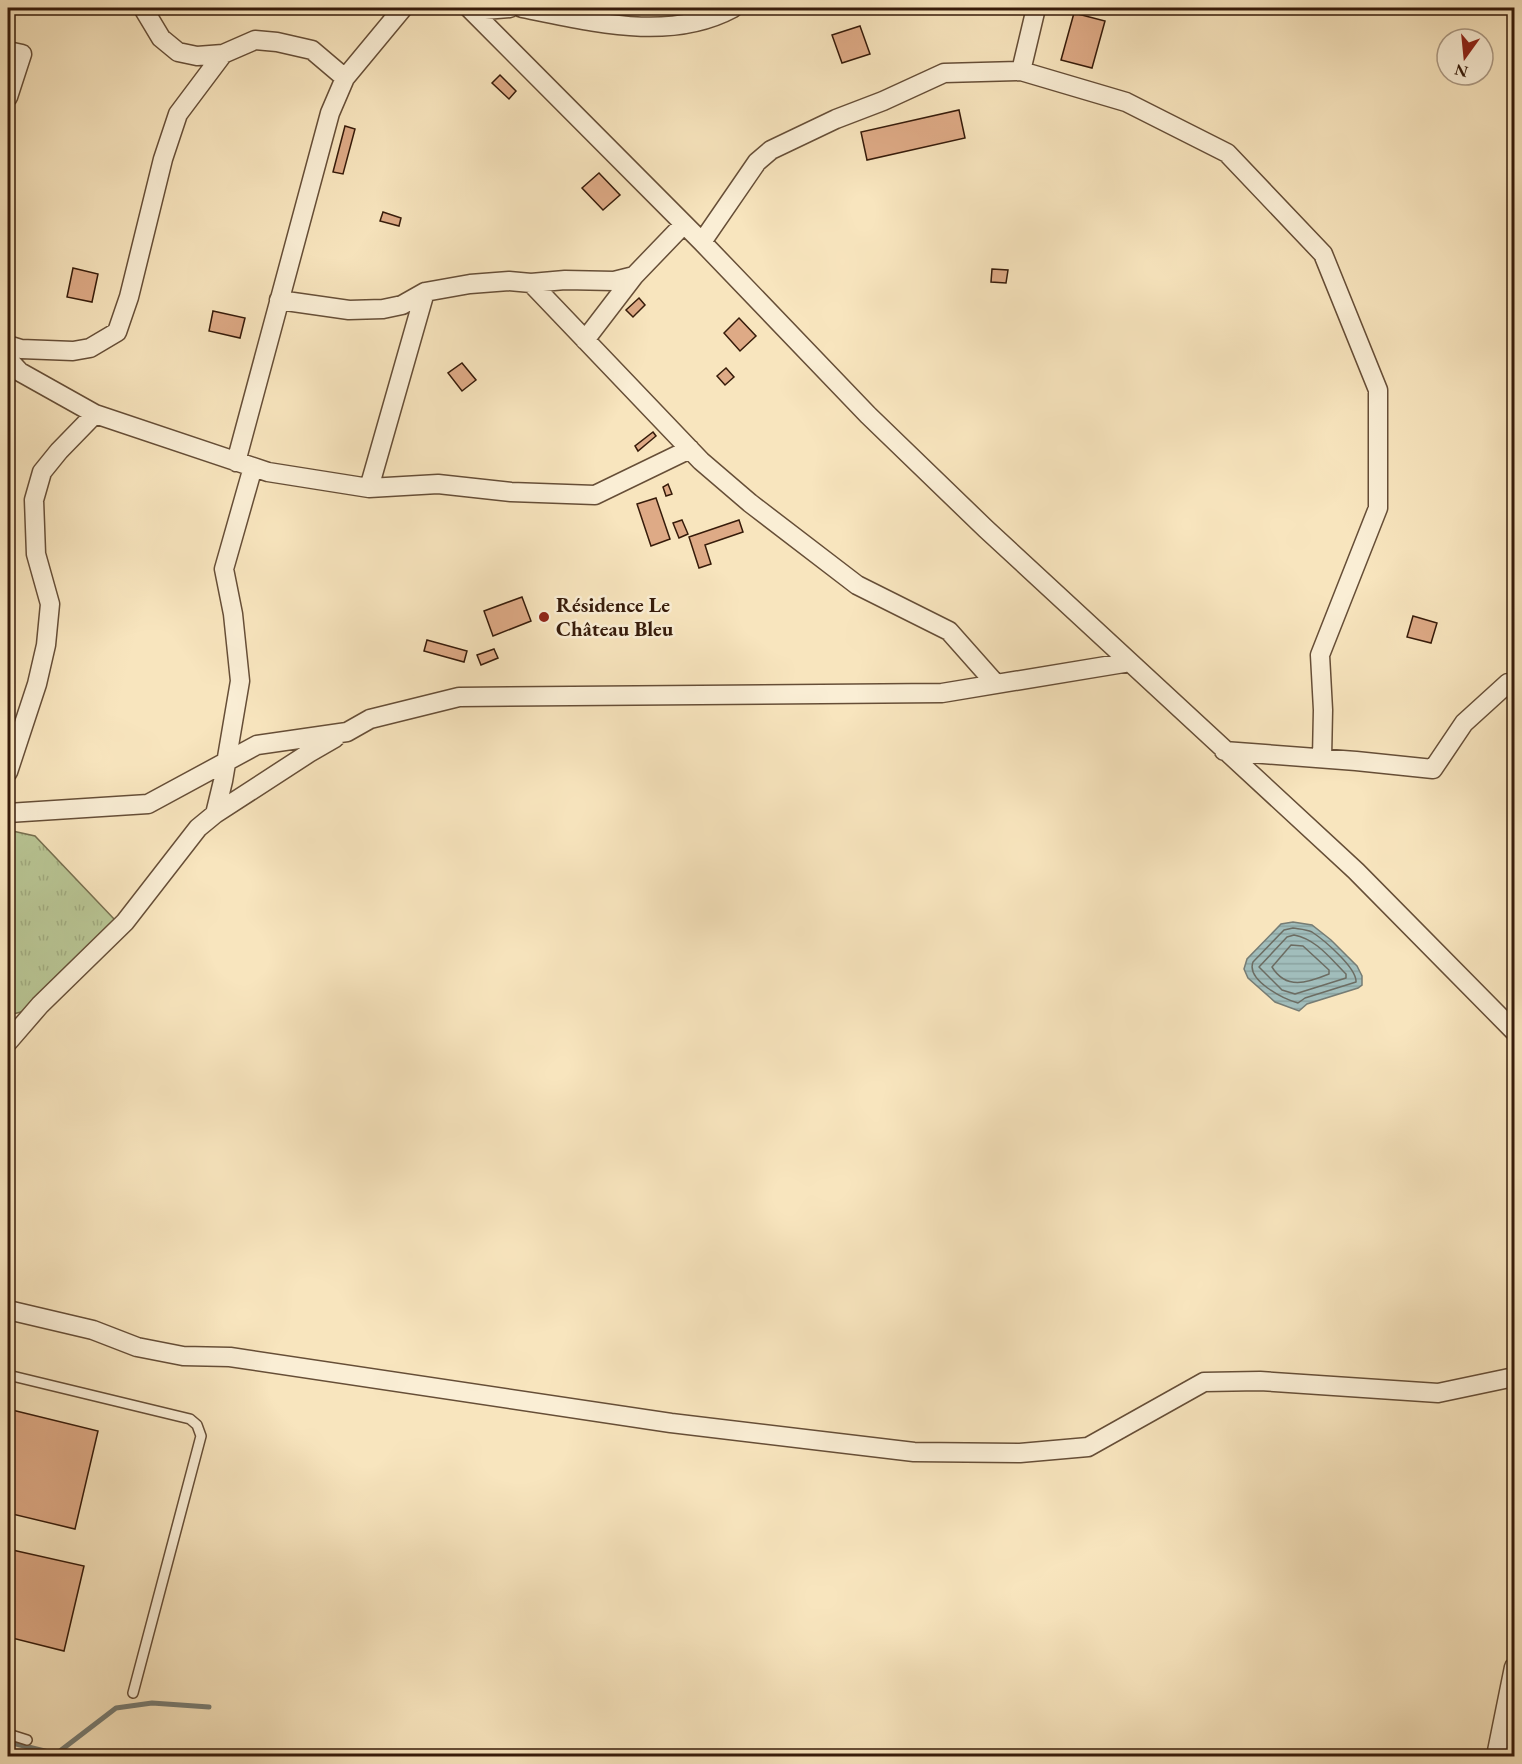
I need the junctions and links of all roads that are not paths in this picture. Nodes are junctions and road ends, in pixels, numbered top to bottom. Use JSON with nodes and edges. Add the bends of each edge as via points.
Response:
{"nodes":[{"id":1,"x":143,"y":8,"type":"edge"},
{"id":2,"x":403,"y":8,"type":"edge"},
{"id":3,"x":510,"y":8,"type":"edge"},
{"id":4,"x":522,"y":8,"type":"edge"},
{"id":5,"x":733,"y":8,"type":"edge"},
{"id":6,"x":1036,"y":8,"type":"edge"},
{"id":7,"x":471,"y":9,"type":"edge"},
{"id":8,"x":8,"y":51,"type":"edge"},
{"id":9,"x":223,"y":54,"type":"junction"},
{"id":10,"x":1021,"y":71,"type":"junction"},
{"id":11,"x":345,"y":78,"type":"junction"},
{"id":12,"x":8,"y":97,"type":"edge"},
{"id":13,"x":684,"y":224,"type":"junction"},
{"id":14,"x":702,"y":242,"type":"junction"},
{"id":15,"x":634,"y":276,"type":"junction"},
{"id":16,"x":531,"y":283,"type":"junction"},
{"id":17,"x":425,"y":292,"type":"junction"},
{"id":18,"x":279,"y":300,"type":"junction"},
{"id":19,"x":585,"y":340,"type":"junction"},
{"id":20,"x":8,"y":345,"type":"edge"},
{"id":21,"x":8,"y":359,"type":"edge"},
{"id":22,"x":95,"y":414,"type":"junction"},
{"id":23,"x":690,"y":449,"type":"junction"},
{"id":24,"x":244,"y":464,"type":"junction"},
{"id":25,"x":369,"y":488,"type":"junction"},
{"id":26,"x":1130,"y":662,"type":"junction"},
{"id":27,"x":1515,"y":683,"type":"edge"},
{"id":28,"x":996,"y":684,"type":"junction"},
{"id":29,"x":348,"y":732,"type":"junction"},
{"id":30,"x":1224,"y":751,"type":"junction"},
{"id":31,"x":1322,"y":758,"type":"junction"},
{"id":32,"x":226,"y":761,"type":"junction"},
{"id":33,"x":8,"y":772,"type":"edge"},
{"id":34,"x":8,"y":813,"type":"edge"},
{"id":35,"x":215,"y":814,"type":"junction"},
{"id":36,"x":1515,"y":1031,"type":"edge"},
{"id":37,"x":8,"y":1041,"type":"edge"},
{"id":38,"x":8,"y":1310,"type":"edge"},
{"id":39,"x":8,"y":1375,"type":"edge"},
{"id":40,"x":1515,"y":1377,"type":"edge"},
{"id":41,"x":1515,"y":1667,"type":"edge"},
{"id":42,"x":134,"y":1693,"type":"dead end"},
{"id":43,"x":8,"y":1734,"type":"edge"},
{"id":44,"x":27,"y":1740,"type":"dead end"},
{"id":45,"x":1503,"y":1747,"type":"edge"}],
"edges":[{"from":1,"to":9,"type":"street","via":[[161,38],[178,52],[197,56]]},
{"from":2,"to":11,"type":"street"},
{"from":3,"to":7,"type":"street"},
{"from":4,"to":5,"type":"street","via":[[606,25],[663,27],[714,18]]},
{"from":6,"to":10,"type":"street"},
{"from":7,"to":13,"type":"street"},
{"from":8,"to":12,"type":"street","via":[[22,54]]},
{"from":9,"to":11,"type":"street","via":[[255,40],[277,42],[312,50]]},
{"from":9,"to":20,"type":"street","via":[[178,114],[117,332],[90,348],[73,351]]},
{"from":10,"to":14,"type":"street","via":[[945,73],[771,150],[757,162]]},
{"from":10,"to":31,"type":"street","via":[[1126,102],[1227,153],[1323,254],[1378,390],[1378,508],[1320,655]]},
{"from":11,"to":18,"type":"street","via":[[330,113]]},
{"from":13,"to":14,"type":"street"},
{"from":13,"to":15,"type":"street"},
{"from":14,"to":26,"type":"street","via":[[868,415]]},
{"from":15,"to":16,"type":"street"},
{"from":15,"to":19,"type":"street"},
{"from":16,"to":17,"type":"street","via":[[470,284]]},
{"from":16,"to":19,"type":"street"},
{"from":17,"to":18,"type":"street","via":[[402,305],[383,309],[349,310]]},
{"from":17,"to":25,"type":"street"},
{"from":18,"to":24,"type":"street"},
{"from":19,"to":23,"type":"street"},
{"from":21,"to":22,"type":"street","via":[[20,372]]},
{"from":22,"to":24,"type":"street"},
{"from":22,"to":33,"type":"street","via":[[42,472],[34,500],[36,554],[50,604],[37,684]]},
{"from":23,"to":25,"type":"street","via":[[595,495],[438,484]]},
{"from":23,"to":28,"type":"street","via":[[750,503],[857,585],[949,631]]},
{"from":24,"to":25,"type":"street","via":[[268,472]]},
{"from":24,"to":32,"type":"street","via":[[224,569],[240,681]]},
{"from":26,"to":28,"type":"street"},
{"from":26,"to":30,"type":"street"},
{"from":27,"to":31,"type":"street","via":[[1508,683],[1464,723],[1433,769]]},
{"from":28,"to":29,"type":"street","via":[[942,693],[459,697],[370,719]]},
{"from":29,"to":32,"type":"street","via":[[256,745]]},
{"from":29,"to":35,"type":"street"},
{"from":30,"to":31,"type":"street"},
{"from":30,"to":36,"type":"street","via":[[1356,871]]},
{"from":32,"to":34,"type":"street","via":[[148,804]]},
{"from":32,"to":35,"type":"street"},
{"from":35,"to":37,"type":"street","via":[[198,828],[125,922]]},
{"from":38,"to":40,"type":"street","via":[[93,1330],[136,1347],[183,1356],[230,1357],[671,1423],[914,1452],[1020,1453],[1088,1447],[1204,1382],[1260,1381],[1438,1393]]},
{"from":39,"to":42,"type":"lane","via":[[190,1419],[201,1436]]},
{"from":41,"to":45,"type":"street"},
{"from":43,"to":44,"type":"lane"}]}
